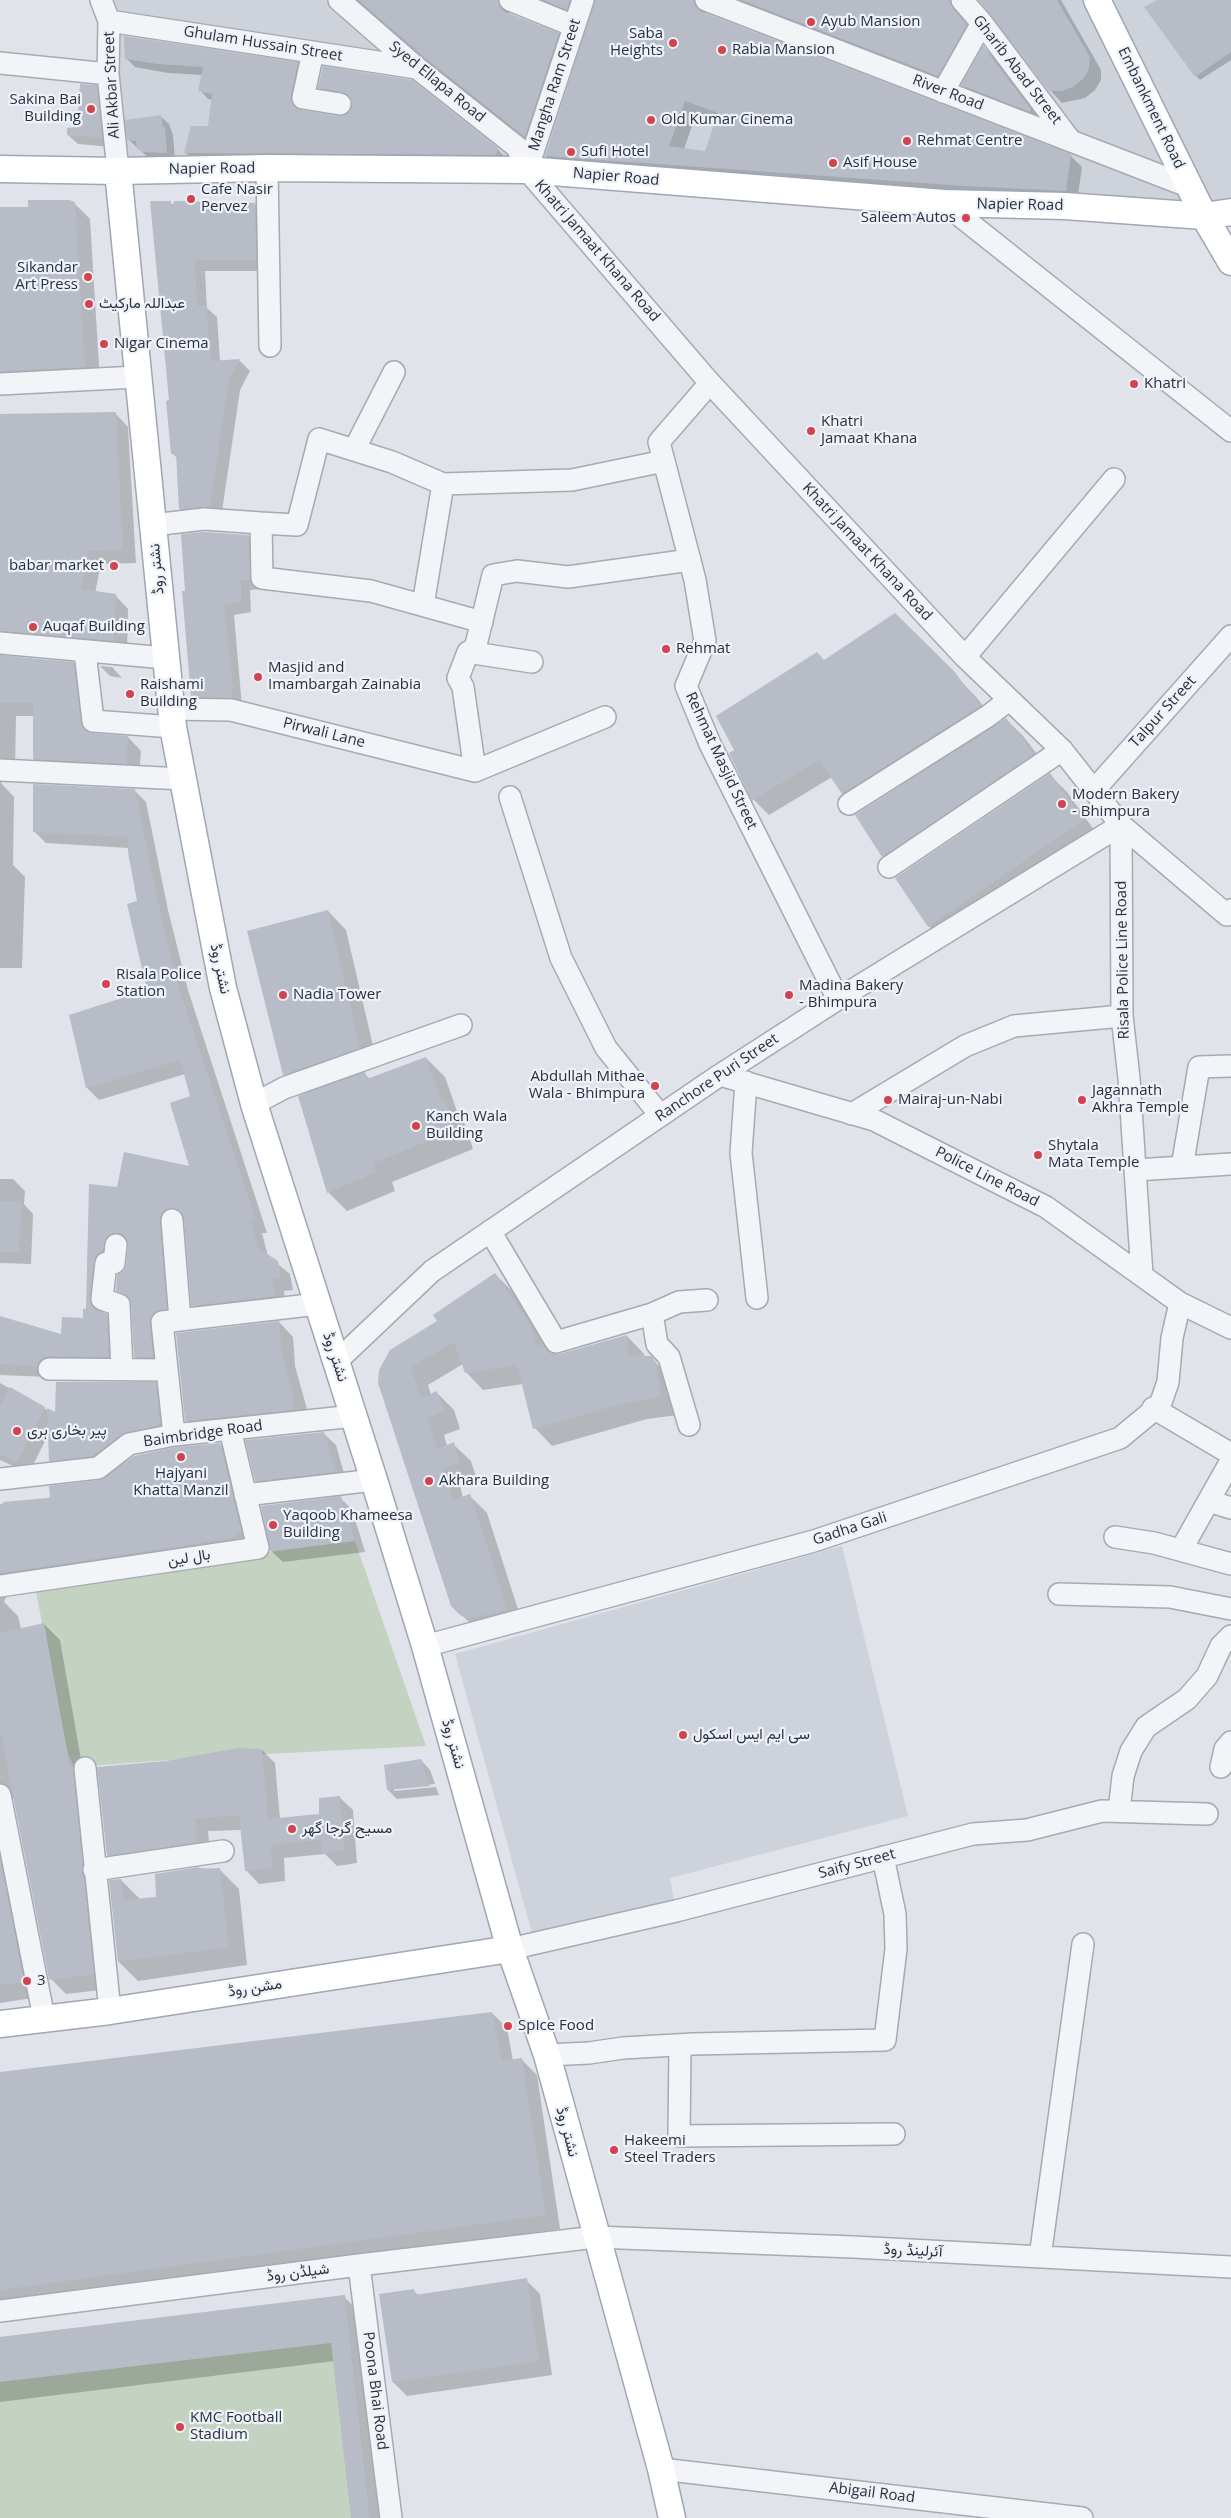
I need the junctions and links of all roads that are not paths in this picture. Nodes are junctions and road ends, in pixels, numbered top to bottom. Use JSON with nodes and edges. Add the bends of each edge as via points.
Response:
{"nodes":[{"id":1,"x":102,"y":0,"type":"edge"},
{"id":2,"x":339,"y":0,"type":"edge"},
{"id":3,"x":510,"y":0,"type":"edge"},
{"id":4,"x":583,"y":0,"type":"edge"},
{"id":5,"x":962,"y":0,"type":"edge"},
{"id":6,"x":1098,"y":0,"type":"edge"},
{"id":7,"x":714,"y":1,"type":"edge"},
{"id":8,"x":108,"y":20,"type":"junction"},
{"id":9,"x":982,"y":23,"type":"junction"},
{"id":10,"x":574,"y":26,"type":"junction"},
{"id":11,"x":313,"y":52,"type":"junction"},
{"id":12,"x":0,"y":63,"type":"edge"},
{"id":13,"x":417,"y":68,"type":"junction"},
{"id":14,"x":108,"y":74,"type":"junction"},
{"id":15,"x":943,"y":92,"type":"junction"},
{"id":16,"x":340,"y":104,"type":"dead end"},
{"id":17,"x":1071,"y":141,"type":"junction"},
{"id":18,"x":267,"y":168,"type":"junction"},
{"id":19,"x":0,"y":169,"type":"edge"},
{"id":20,"x":527,"y":170,"type":"junction"},
{"id":21,"x":118,"y":171,"type":"junction"},
{"id":22,"x":1190,"y":187,"type":"junction"},
{"id":23,"x":944,"y":203,"type":"junction"},
{"id":24,"x":1231,"y":212,"type":"edge"},
{"id":25,"x":1204,"y":216,"type":"junction"},
{"id":26,"x":1231,"y":262,"type":"edge"},
{"id":27,"x":270,"y":346,"type":"dead end"},
{"id":28,"x":394,"y":372,"type":"dead end"},
{"id":29,"x":137,"y":377,"type":"junction"},
{"id":30,"x":710,"y":383,"type":"junction"},
{"id":31,"x":0,"y":384,"type":"edge"},
{"id":32,"x":1231,"y":431,"type":"edge"},
{"id":33,"x":354,"y":450,"type":"junction"},
{"id":34,"x":664,"y":461,"type":"junction"},
{"id":35,"x":1114,"y":479,"type":"dead end"},
{"id":36,"x":443,"y":484,"type":"junction"},
{"id":37,"x":261,"y":523,"type":"junction"},
{"id":38,"x":153,"y":525,"type":"junction"},
{"id":39,"x":690,"y":560,"type":"junction"},
{"id":40,"x":423,"y":605,"type":"junction"},
{"id":41,"x":482,"y":622,"type":"junction"},
{"id":42,"x":1231,"y":636,"type":"edge"},
{"id":43,"x":0,"y":643,"type":"edge"},
{"id":44,"x":85,"y":652,"type":"junction"},
{"id":45,"x":474,"y":653,"type":"junction"},
{"id":46,"x":965,"y":657,"type":"junction"},
{"id":47,"x":166,"y":658,"type":"junction"},
{"id":48,"x":532,"y":662,"type":"dead end"},
{"id":49,"x":1009,"y":700,"type":"junction"},
{"id":50,"x":606,"y":716,"type":"dead end"},
{"id":51,"x":172,"y":718,"type":"junction"},
{"id":52,"x":1062,"y":750,"type":"junction"},
{"id":53,"x":0,"y":770,"type":"edge"},
{"id":54,"x":475,"y":772,"type":"junction"},
{"id":55,"x":184,"y":779,"type":"junction"},
{"id":56,"x":1095,"y":789,"type":"junction"},
{"id":57,"x":510,"y":797,"type":"dead end"},
{"id":58,"x":849,"y":804,"type":"dead end"},
{"id":59,"x":1121,"y":824,"type":"junction"},
{"id":60,"x":889,"y":867,"type":"dead end"},
{"id":61,"x":1229,"y":913,"type":"edge"},
{"id":62,"x":838,"y":999,"type":"junction"},
{"id":63,"x":1122,"y":1016,"type":"junction"},
{"id":64,"x":461,"y":1025,"type":"dead end"},
{"id":65,"x":1231,"y":1066,"type":"edge"},
{"id":66,"x":720,"y":1075,"type":"junction"},
{"id":67,"x":746,"y":1082,"type":"junction"},
{"id":68,"x":254,"y":1104,"type":"junction"},
{"id":69,"x":852,"y":1114,"type":"junction"},
{"id":70,"x":660,"y":1116,"type":"junction"},
{"id":71,"x":1231,"y":1164,"type":"edge"},
{"id":72,"x":1182,"y":1167,"type":"junction"},
{"id":73,"x":1136,"y":1170,"type":"junction"},
{"id":74,"x":172,"y":1220,"type":"dead end"},
{"id":75,"x":490,"y":1231,"type":"junction"},
{"id":76,"x":116,"y":1245,"type":"dead end"},
{"id":77,"x":1142,"y":1275,"type":"junction"},
{"id":78,"x":757,"y":1298,"type":"dead end"},
{"id":79,"x":707,"y":1300,"type":"dead end"},
{"id":80,"x":1180,"y":1303,"type":"junction"},
{"id":81,"x":318,"y":1304,"type":"junction"},
{"id":82,"x":652,"y":1314,"type":"junction"},
{"id":83,"x":180,"y":1320,"type":"junction"},
{"id":84,"x":1231,"y":1328,"type":"edge"},
{"id":85,"x":336,"y":1362,"type":"junction"},
{"id":86,"x":49,"y":1369,"type":"dead end"},
{"id":87,"x":122,"y":1370,"type":"junction"},
{"id":88,"x":167,"y":1370,"type":"junction"},
{"id":89,"x":1153,"y":1408,"type":"junction"},
{"id":90,"x":354,"y":1416,"type":"junction"},
{"id":91,"x":689,"y":1425,"type":"dead end"},
{"id":92,"x":230,"y":1429,"type":"junction"},
{"id":93,"x":174,"y":1435,"type":"junction"},
{"id":94,"x":1231,"y":1454,"type":"edge"},
{"id":95,"x":1231,"y":1461,"type":"edge"},
{"id":96,"x":0,"y":1479,"type":"edge"},
{"id":97,"x":374,"y":1480,"type":"junction"},
{"id":98,"x":245,"y":1495,"type":"junction"},
{"id":99,"x":1209,"y":1501,"type":"junction"},
{"id":100,"x":1231,"y":1508,"type":"edge"},
{"id":101,"x":1115,"y":1537,"type":"dead end"},
{"id":102,"x":1182,"y":1550,"type":"junction"},
{"id":103,"x":1231,"y":1564,"type":"edge"},
{"id":104,"x":0,"y":1586,"type":"edge"},
{"id":105,"x":1059,"y":1594,"type":"dead end"},
{"id":106,"x":1231,"y":1609,"type":"edge"},
{"id":107,"x":1231,"y":1636,"type":"edge"},
{"id":108,"x":425,"y":1646,"type":"junction"},
{"id":109,"x":1231,"y":1742,"type":"edge"},
{"id":110,"x":1221,"y":1767,"type":"dead end"},
{"id":111,"x":85,"y":1768,"type":"dead end"},
{"id":112,"x":0,"y":1795,"type":"edge"},
{"id":113,"x":1119,"y":1812,"type":"junction"},
{"id":114,"x":1207,"y":1814,"type":"dead end"},
{"id":115,"x":223,"y":1851,"type":"dead end"},
{"id":116,"x":883,"y":1857,"type":"junction"},
{"id":117,"x":94,"y":1870,"type":"junction"},
{"id":118,"x":1083,"y":1944,"type":"dead end"},
{"id":119,"x":510,"y":1949,"type":"junction"},
{"id":120,"x":110,"y":2011,"type":"junction"},
{"id":121,"x":44,"y":2018,"type":"junction"},
{"id":122,"x":0,"y":2024,"type":"edge"},
{"id":123,"x":680,"y":2045,"type":"junction"},
{"id":124,"x":547,"y":2055,"type":"junction"},
{"id":125,"x":894,"y":2134,"type":"dead end"},
{"id":126,"x":596,"y":2237,"type":"junction"},
{"id":127,"x":1040,"y":2257,"type":"junction"},
{"id":128,"x":359,"y":2264,"type":"junction"},
{"id":129,"x":1231,"y":2267,"type":"edge"},
{"id":130,"x":0,"y":2311,"type":"edge"},
{"id":131,"x":661,"y":2469,"type":"junction"},
{"id":132,"x":391,"y":2518,"type":"edge"},
{"id":133,"x":672,"y":2518,"type":"edge"},
{"id":134,"x":1082,"y":2518,"type":"edge"}],
"edges":[{"from":1,"to":8,"type":"street","name":"Ali Akbar Street"},
{"from":2,"to":13,"type":"street","name":"Syed Ellapa Road"},
{"from":3,"to":10,"type":"street"},
{"from":4,"to":10,"type":"street","name":"Mangha Ram Street"},
{"from":5,"to":9,"type":"street","name":"Gharib Abad Street"},
{"from":6,"to":22,"type":"main road","name":"Embankment Road"},
{"from":7,"to":15,"type":"street","name":"River Road"},
{"from":8,"to":11,"type":"street","name":"Ghulam Hussain Street"},
{"from":8,"to":14,"type":"street","name":"Ali Akbar Street"},
{"from":9,"to":15,"type":"street"},
{"from":9,"to":17,"type":"street","name":"Gharib Abad Street"},
{"from":10,"to":20,"type":"street","name":"Mangha Ram Street"},
{"from":11,"to":13,"type":"street","name":"Ghulam Hussain Street"},
{"from":11,"to":16,"type":"street","via":[[303,98]]},
{"from":12,"to":14,"type":"street"},
{"from":13,"to":20,"type":"street","name":"Syed Ellapa Road","via":[[516,146]]},
{"from":14,"to":21,"type":"street","name":"Ali Akbar Street"},
{"from":15,"to":17,"type":"street","name":"River Road"},
{"from":17,"to":22,"type":"street","name":"River Road"},
{"from":18,"to":20,"type":"main road","name":"Napier Road"},
{"from":18,"to":21,"type":"main road","name":"Napier Road"},
{"from":18,"to":27,"type":"street"},
{"from":19,"to":21,"type":"main road","name":"Napier Road"},
{"from":20,"to":23,"type":"main road","name":"Napier Road"},
{"from":20,"to":30,"type":"street","name":"Khatri Jamaat Khana Road"},
{"from":21,"to":29,"type":"main road","name":"نشتر روڈ"},
{"from":22,"to":25,"type":"main road","name":"Embankment Road"},
{"from":23,"to":25,"type":"main road","name":"Napier Road","via":[[1065,206]]},
{"from":23,"to":32,"type":"street"},
{"from":24,"to":25,"type":"main road","name":"Napier Road"},
{"from":25,"to":26,"type":"main road","name":"Embankment Road"},
{"from":28,"to":33,"type":"street"},
{"from":29,"to":31,"type":"street"},
{"from":29,"to":38,"type":"main road","name":"نشتر روڈ"},
{"from":30,"to":34,"type":"street","name":"Rehmat Masjid Street","via":[[659,442]]},
{"from":30,"to":46,"type":"street","name":"Khatri Jamaat Khana Road"},
{"from":33,"to":36,"type":"street"},
{"from":33,"to":37,"type":"street","via":[[319,439],[297,525]]},
{"from":34,"to":36,"type":"street","via":[[572,480]]},
{"from":34,"to":39,"type":"street","name":"Rehmat Masjid Street"},
{"from":35,"to":46,"type":"street"},
{"from":36,"to":40,"type":"street"},
{"from":37,"to":38,"type":"street","via":[[204,518]]},
{"from":37,"to":40,"type":"street","via":[[262,578],[371,591]]},
{"from":38,"to":47,"type":"main road","name":"نشتر روڈ"},
{"from":39,"to":41,"type":"street","via":[[568,577],[517,571],[493,575]]},
{"from":39,"to":62,"type":"street","name":"Rehmat Masjid Street","via":[[705,641],[686,686],[710,744]]},
{"from":40,"to":41,"type":"street"},
{"from":41,"to":45,"type":"street"},
{"from":42,"to":56,"type":"street","name":"Talpur Street"},
{"from":43,"to":44,"type":"street"},
{"from":44,"to":47,"type":"street"},
{"from":44,"to":51,"type":"street","name":"Pirwali Lane","via":[[93,721]]},
{"from":45,"to":48,"type":"street"},
{"from":45,"to":54,"type":"street","via":[[468,652],[458,678]]},
{"from":46,"to":49,"type":"street","name":"Khatri Jamaat Khana Road"},
{"from":47,"to":51,"type":"main road","name":"نشتر روڈ"},
{"from":49,"to":52,"type":"street","name":"Khatri Jamaat Khana Road"},
{"from":49,"to":58,"type":"street"},
{"from":50,"to":54,"type":"street"},
{"from":51,"to":54,"type":"street","name":"Pirwali Lane","via":[[231,710]]},
{"from":51,"to":55,"type":"main road","name":"نشتر روڈ"},
{"from":52,"to":56,"type":"street","name":"Khatri Jamaat Khana Road"},
{"from":52,"to":60,"type":"street"},
{"from":53,"to":55,"type":"street"},
{"from":55,"to":68,"type":"main road","name":"نشتر روڈ","via":[[223,988]]},
{"from":56,"to":59,"type":"street","name":"Khatri Jamaat Khana Road"},
{"from":57,"to":70,"type":"street","via":[[561,958],[606,1048]]},
{"from":59,"to":61,"type":"street","name":"Khatri Jamaat Khana Road"},
{"from":59,"to":62,"type":"street","name":"Ranchore Puri Street"},
{"from":59,"to":63,"type":"street","name":"Risala Police Line Road"},
{"from":62,"to":66,"type":"street","name":"Ranchore Puri Street"},
{"from":63,"to":69,"type":"street","via":[[1014,1026],[965,1046]]},
{"from":63,"to":73,"type":"street","name":"Risala Police Line Road"},
{"from":64,"to":68,"type":"street","via":[[284,1088]]},
{"from":65,"to":72,"type":"street","via":[[1199,1067]]},
{"from":66,"to":67,"type":"street","name":"Police Line Road"},
{"from":66,"to":70,"type":"street","name":"Ranchore Puri Street"},
{"from":67,"to":69,"type":"street","name":"Police Line Road"},
{"from":67,"to":78,"type":"street","via":[[741,1153]]},
{"from":68,"to":81,"type":"main road","name":"نشتر روڈ"},
{"from":69,"to":77,"type":"street","name":"Police Line Road","via":[[874,1120],[1046,1207]]},
{"from":70,"to":75,"type":"street","name":"Ranchore Puri Street"},
{"from":71,"to":72,"type":"street"},
{"from":72,"to":73,"type":"street"},
{"from":73,"to":77,"type":"street","name":"Risala Police Line Road"},
{"from":74,"to":83,"type":"street"},
{"from":75,"to":82,"type":"street","via":[[556,1342]]},
{"from":75,"to":85,"type":"street","name":"Ranchore Puri Street","via":[[432,1271]]},
{"from":76,"to":87,"type":"street","via":[[114,1263],[106,1263],[102,1299],[120,1305]]},
{"from":77,"to":80,"type":"street","name":"Police Line Road"},
{"from":79,"to":82,"type":"street","via":[[679,1302]]},
{"from":80,"to":84,"type":"street","name":"Police Line Road"},
{"from":80,"to":89,"type":"street","name":"Gadha Gali","via":[[1172,1338],[1168,1382],[1160,1404]]},
{"from":81,"to":83,"type":"street"},
{"from":81,"to":85,"type":"main road","name":"نشتر روڈ"},
{"from":82,"to":91,"type":"street","via":[[657,1344],[669,1357]]},
{"from":83,"to":88,"type":"street","via":[[162,1322]]},
{"from":85,"to":90,"type":"main road","name":"نشتر روڈ"},
{"from":86,"to":87,"type":"street"},
{"from":87,"to":88,"type":"street"},
{"from":88,"to":93,"type":"street"},
{"from":89,"to":94,"type":"street"},
{"from":89,"to":108,"type":"street","name":"Gadha Gali","via":[[1120,1438],[814,1541]]},
{"from":90,"to":92,"type":"street","name":"Baimbridge Road"},
{"from":90,"to":97,"type":"main road","name":"نشتر روڈ"},
{"from":92,"to":93,"type":"street","name":"Baimbridge Road"},
{"from":92,"to":98,"type":"street","name":"بال لین"},
{"from":93,"to":96,"type":"street","name":"Baimbridge Road","via":[[129,1444],[98,1468]]},
{"from":95,"to":99,"type":"street"},
{"from":97,"to":98,"type":"street"},
{"from":97,"to":108,"type":"main road","name":"نشتر روڈ"},
{"from":98,"to":104,"type":"street","name":"بال لین","via":[[258,1548]]},
{"from":99,"to":100,"type":"street"},
{"from":99,"to":102,"type":"street"},
{"from":101,"to":102,"type":"street"},
{"from":102,"to":103,"type":"street"},
{"from":105,"to":106,"type":"street","via":[[1170,1597]]},
{"from":107,"to":113,"type":"street","via":[[1221,1646],[1207,1676],[1187,1699],[1146,1727],[1123,1776]]},
{"from":108,"to":119,"type":"main road","name":"نشتر روڈ"},
{"from":109,"to":110,"type":"street","via":[[1225,1749]]},
{"from":111,"to":117,"type":"street"},
{"from":112,"to":121,"type":"street"},
{"from":113,"to":114,"type":"street","name":"Saify Street"},
{"from":113,"to":116,"type":"street","name":"Saify Street","via":[[1102,1811],[1027,1830],[973,1834]]},
{"from":115,"to":117,"type":"street"},
{"from":116,"to":119,"type":"street","name":"Saify Street","via":[[676,1911]]},
{"from":116,"to":123,"type":"street","via":[[895,1914],[896,1949],[885,2040]]},
{"from":117,"to":120,"type":"street"},
{"from":118,"to":127,"type":"street"},
{"from":119,"to":120,"type":"main road","name":"مشن روڈ"},
{"from":119,"to":124,"type":"main road","name":"نشتر روڈ"},
{"from":120,"to":121,"type":"main road","name":"مشن روڈ"},
{"from":121,"to":122,"type":"main road","name":"مشن روڈ"},
{"from":123,"to":124,"type":"street"},
{"from":123,"to":125,"type":"street","via":[[679,2136]]},
{"from":124,"to":126,"type":"main road","name":"نشتر روڈ"},
{"from":126,"to":127,"type":"street","name":"آئرلینڈ روڈ"},
{"from":126,"to":128,"type":"street","name":"شیلڈن روڈ"},
{"from":126,"to":131,"type":"main road","name":"نشتر روڈ"},
{"from":127,"to":129,"type":"street","name":"آئرلینڈ روڈ"},
{"from":128,"to":130,"type":"street","name":"شیلڈن روڈ"},
{"from":128,"to":132,"type":"street","name":"Poona Bhai Road"},
{"from":131,"to":133,"type":"main road","name":"نشتر روڈ"},
{"from":131,"to":134,"type":"street","name":"Abigail Road"}]}
